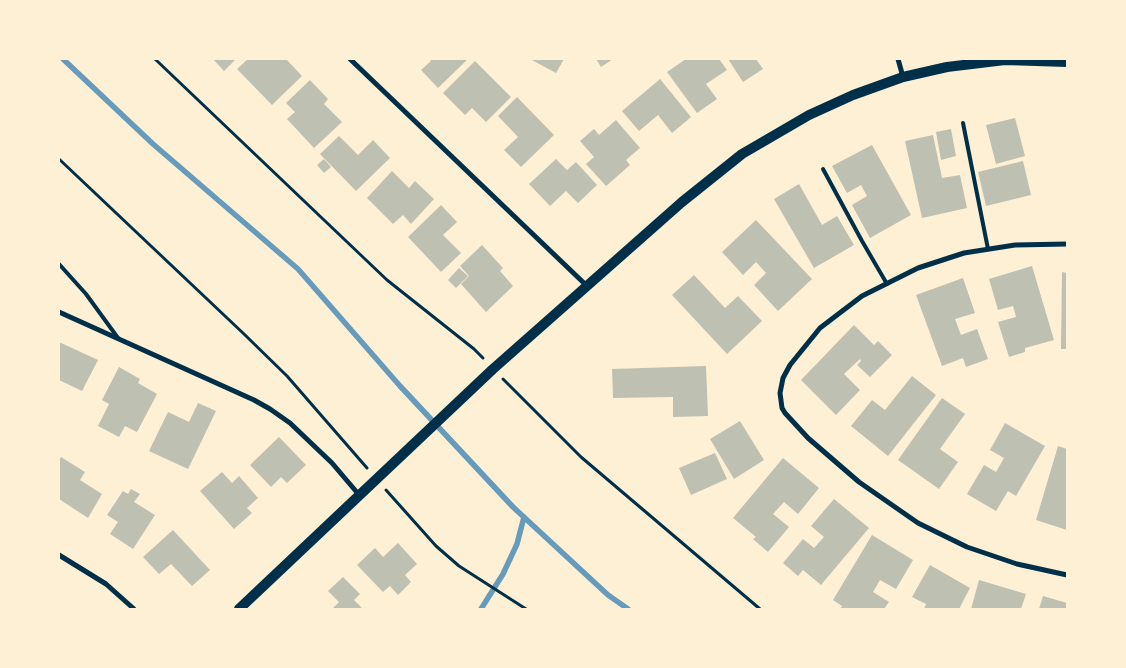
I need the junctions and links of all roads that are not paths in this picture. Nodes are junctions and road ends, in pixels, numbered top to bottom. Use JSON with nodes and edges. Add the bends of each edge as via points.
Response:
{"nodes":[{"id":1,"x":350,"y":59,"type":"edge"},
{"id":2,"x":898,"y":59,"type":"edge"},
{"id":3,"x":1067,"y":62,"type":"edge"},
{"id":4,"x":903,"y":77,"type":"junction"},
{"id":5,"x":963,"y":123,"type":"dead end"},
{"id":6,"x":824,"y":169,"type":"dead end"},
{"id":7,"x":1067,"y":244,"type":"edge"},
{"id":8,"x":988,"y":250,"type":"junction"},
{"id":9,"x":59,"y":264,"type":"edge"},
{"id":10,"x":887,"y":284,"type":"junction"},
{"id":11,"x":587,"y":286,"type":"junction"},
{"id":12,"x":59,"y":312,"type":"edge"},
{"id":13,"x":119,"y":339,"type":"junction"},
{"id":14,"x":360,"y":496,"type":"junction"},
{"id":15,"x":59,"y":555,"type":"edge"},
{"id":16,"x":1067,"y":575,"type":"edge"},
{"id":17,"x":134,"y":609,"type":"edge"},
{"id":18,"x":239,"y":609,"type":"edge"}],
"edges":[{"from":1,"to":11,"type":"street"},
{"from":2,"to":4,"type":"street"},
{"from":3,"to":4,"type":"main road","via":[[1005,60],[947,67]]},
{"from":4,"to":11,"type":"main road","via":[[809,115],[742,154]]},
{"from":5,"to":8,"type":"lane"},
{"from":6,"to":10,"type":"lane"},
{"from":7,"to":8,"type":"street","via":[[1015,245]]},
{"from":8,"to":10,"type":"street","via":[[964,253],[918,268]]},
{"from":9,"to":13,"type":"lane"},
{"from":10,"to":16,"type":"street","via":[[862,296],[820,328],[790,365],[780,393],[785,413],[828,457],[918,523],[967,547],[1017,564]]},
{"from":11,"to":14,"type":"main road"},
{"from":12,"to":13,"type":"street"},
{"from":13,"to":14,"type":"street","via":[[270,409],[290,423],[332,463]]},
{"from":14,"to":18,"type":"main road"},
{"from":15,"to":17,"type":"street","via":[[106,584]]}]}
